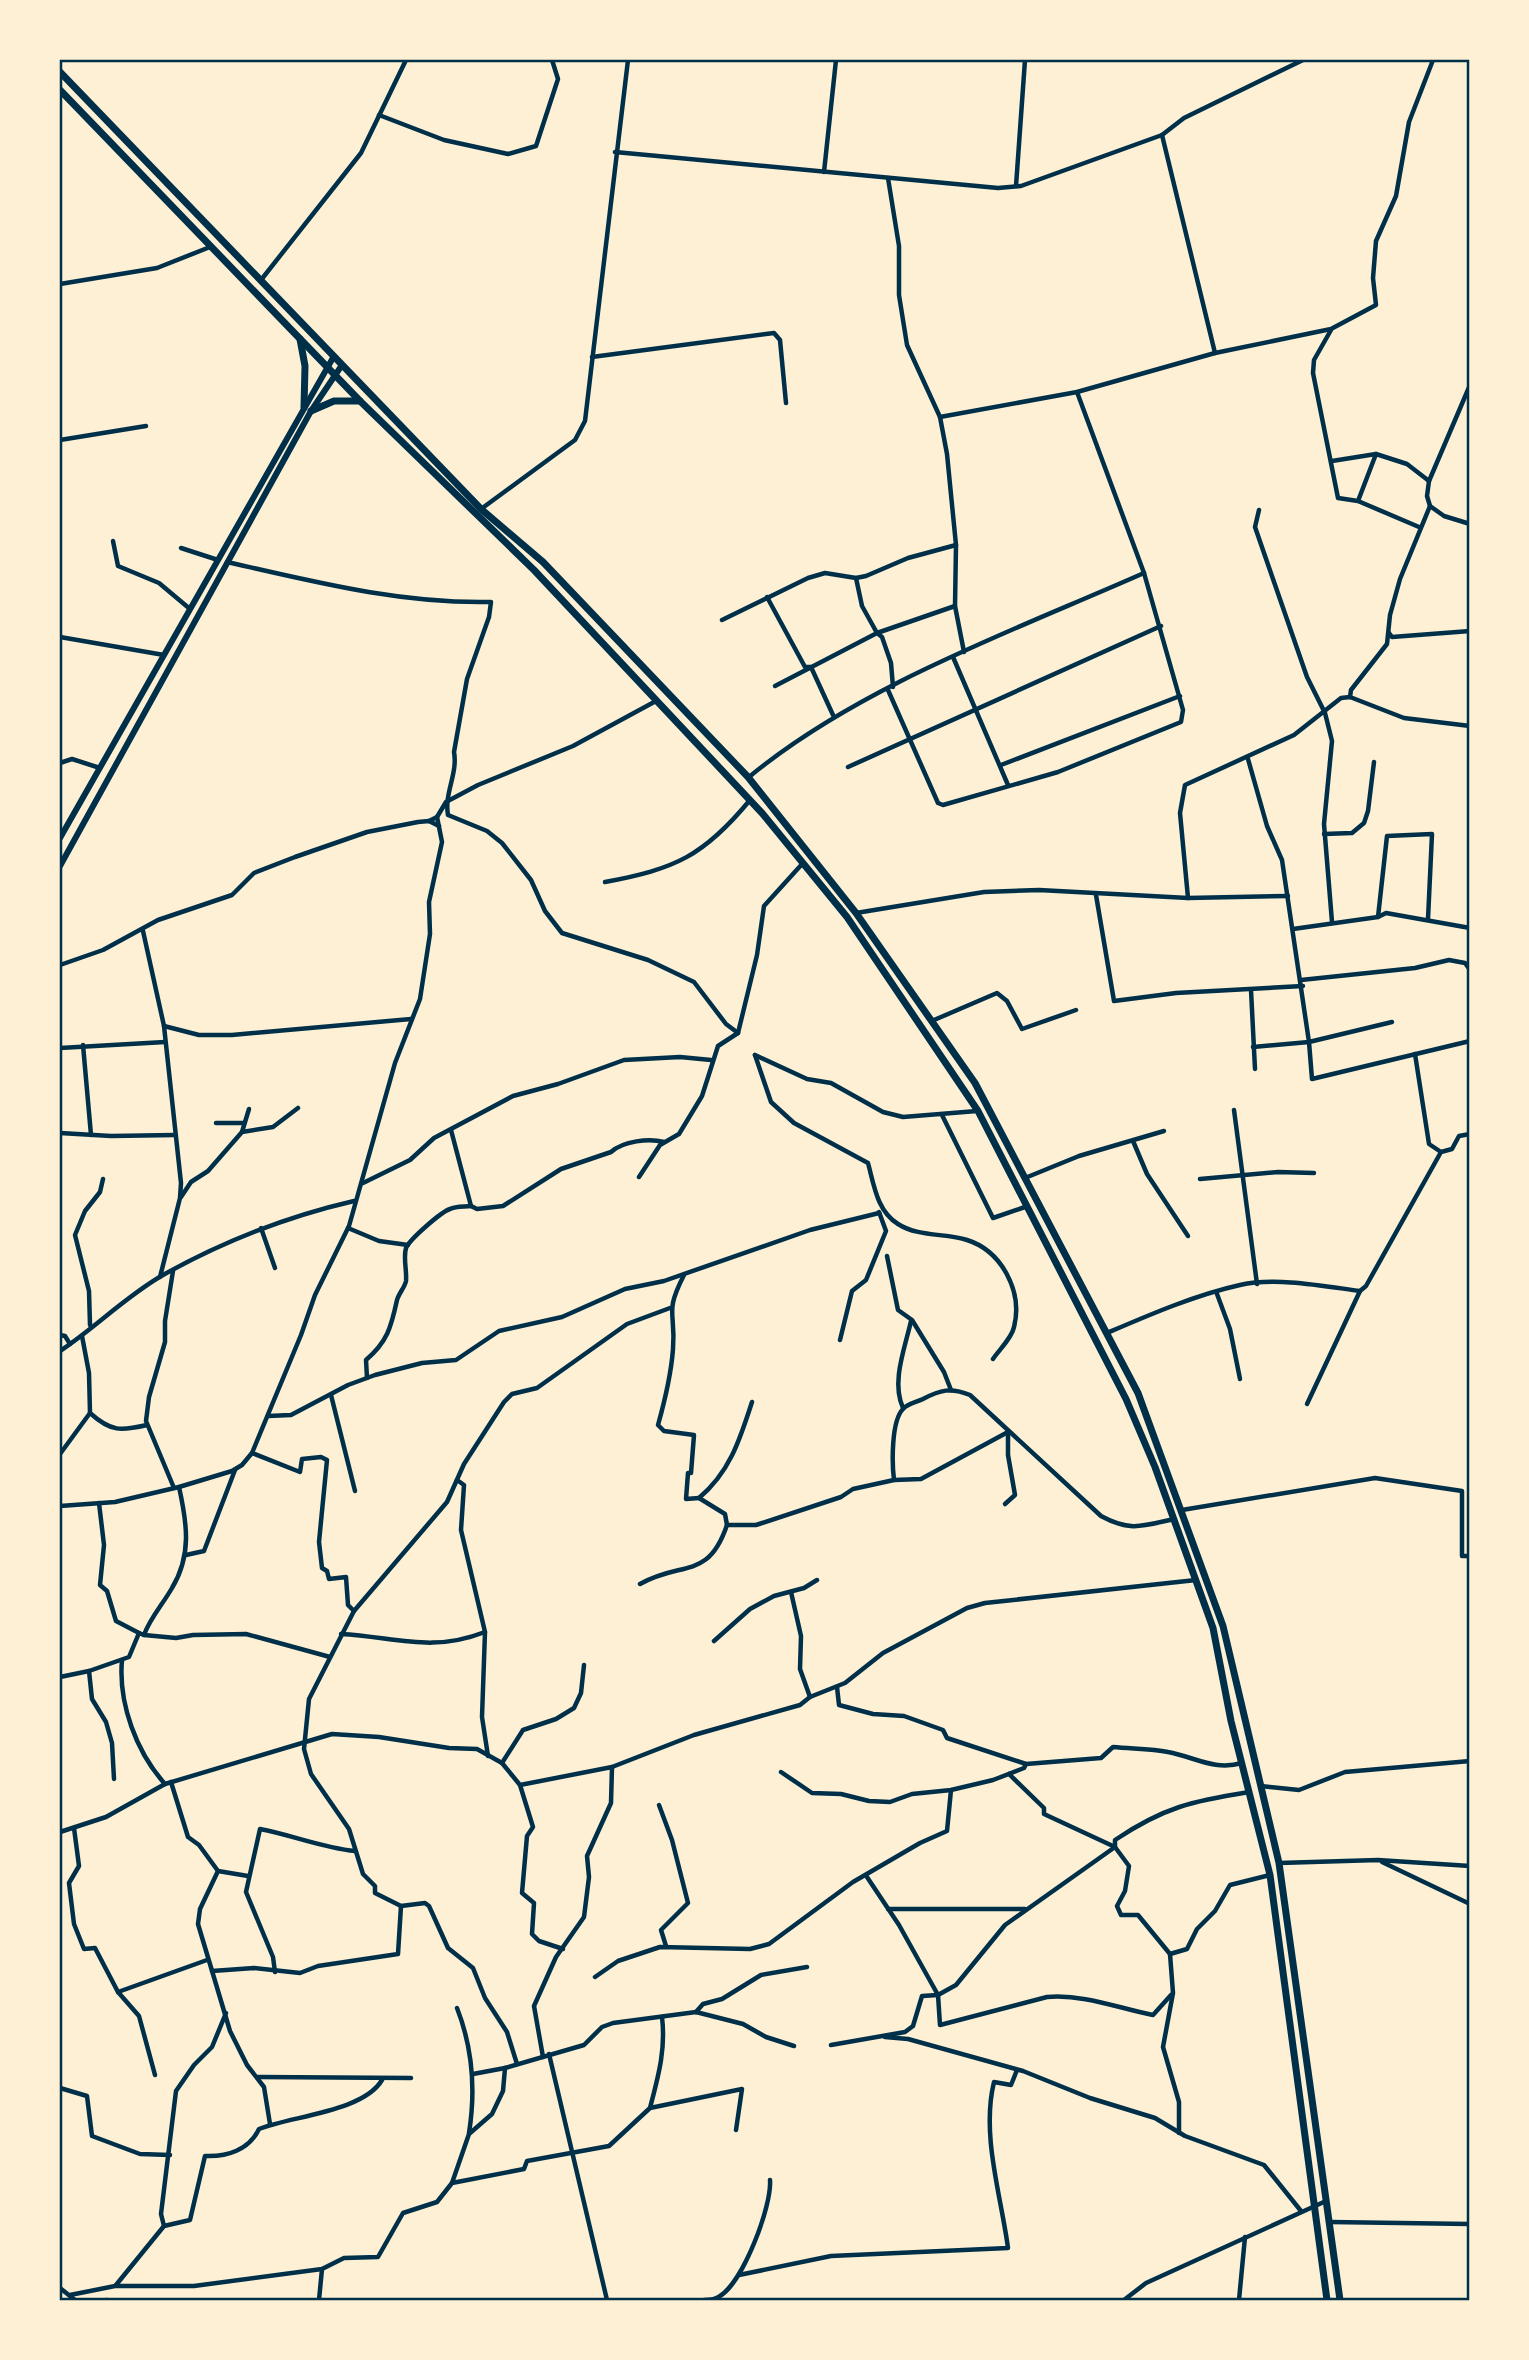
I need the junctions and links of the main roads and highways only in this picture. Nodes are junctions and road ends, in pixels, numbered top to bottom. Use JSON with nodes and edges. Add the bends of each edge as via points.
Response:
{"nodes":[{"id":1,"x":60,"y":72,"type":"edge"},
{"id":2,"x":60,"y":90,"type":"edge"},
{"id":3,"x":300,"y":338,"type":"junction"},
{"id":4,"x":334,"y":356,"type":"junction"},
{"id":5,"x":342,"y":365,"type":"junction"},
{"id":6,"x":326,"y":366,"type":"junction"},
{"id":7,"x":334,"y":374,"type":"junction"},
{"id":8,"x":360,"y":401,"type":"junction"},
{"id":9,"x":307,"y":409,"type":"junction"},
{"id":10,"x":60,"y":838,"type":"edge"},
{"id":11,"x":60,"y":866,"type":"edge"},
{"id":12,"x":1327,"y":2301,"type":"edge"},
{"id":13,"x":1340,"y":2301,"type":"edge"}],
"edges":[{"from":1,"to":4,"type":"main road"},
{"from":2,"to":3,"type":"main road"},
{"from":3,"to":6,"type":"main road"},
{"from":3,"to":9,"type":"main road"},
{"from":4,"to":5,"type":"main road"},
{"from":4,"to":6,"type":"main road"},
{"from":5,"to":7,"type":"main road"},
{"from":5,"to":13,"type":"main road","via":[[481,509],[543,562],[799,837],[975,1083],[1138,1393],[1223,1626],[1279,1863]]},
{"from":6,"to":7,"type":"main road"},
{"from":6,"to":9,"type":"main road"},
{"from":7,"to":8,"type":"main road"},
{"from":7,"to":9,"type":"main road"},
{"from":8,"to":9,"type":"main road","via":[[334,401]]},
{"from":8,"to":12,"type":"main road","via":[[534,570],[750,800],[847,917],[978,1111],[1126,1399],[1213,1628],[1270,1875]]},
{"from":9,"to":10,"type":"main road"},
{"from":9,"to":11,"type":"main road"}]}
